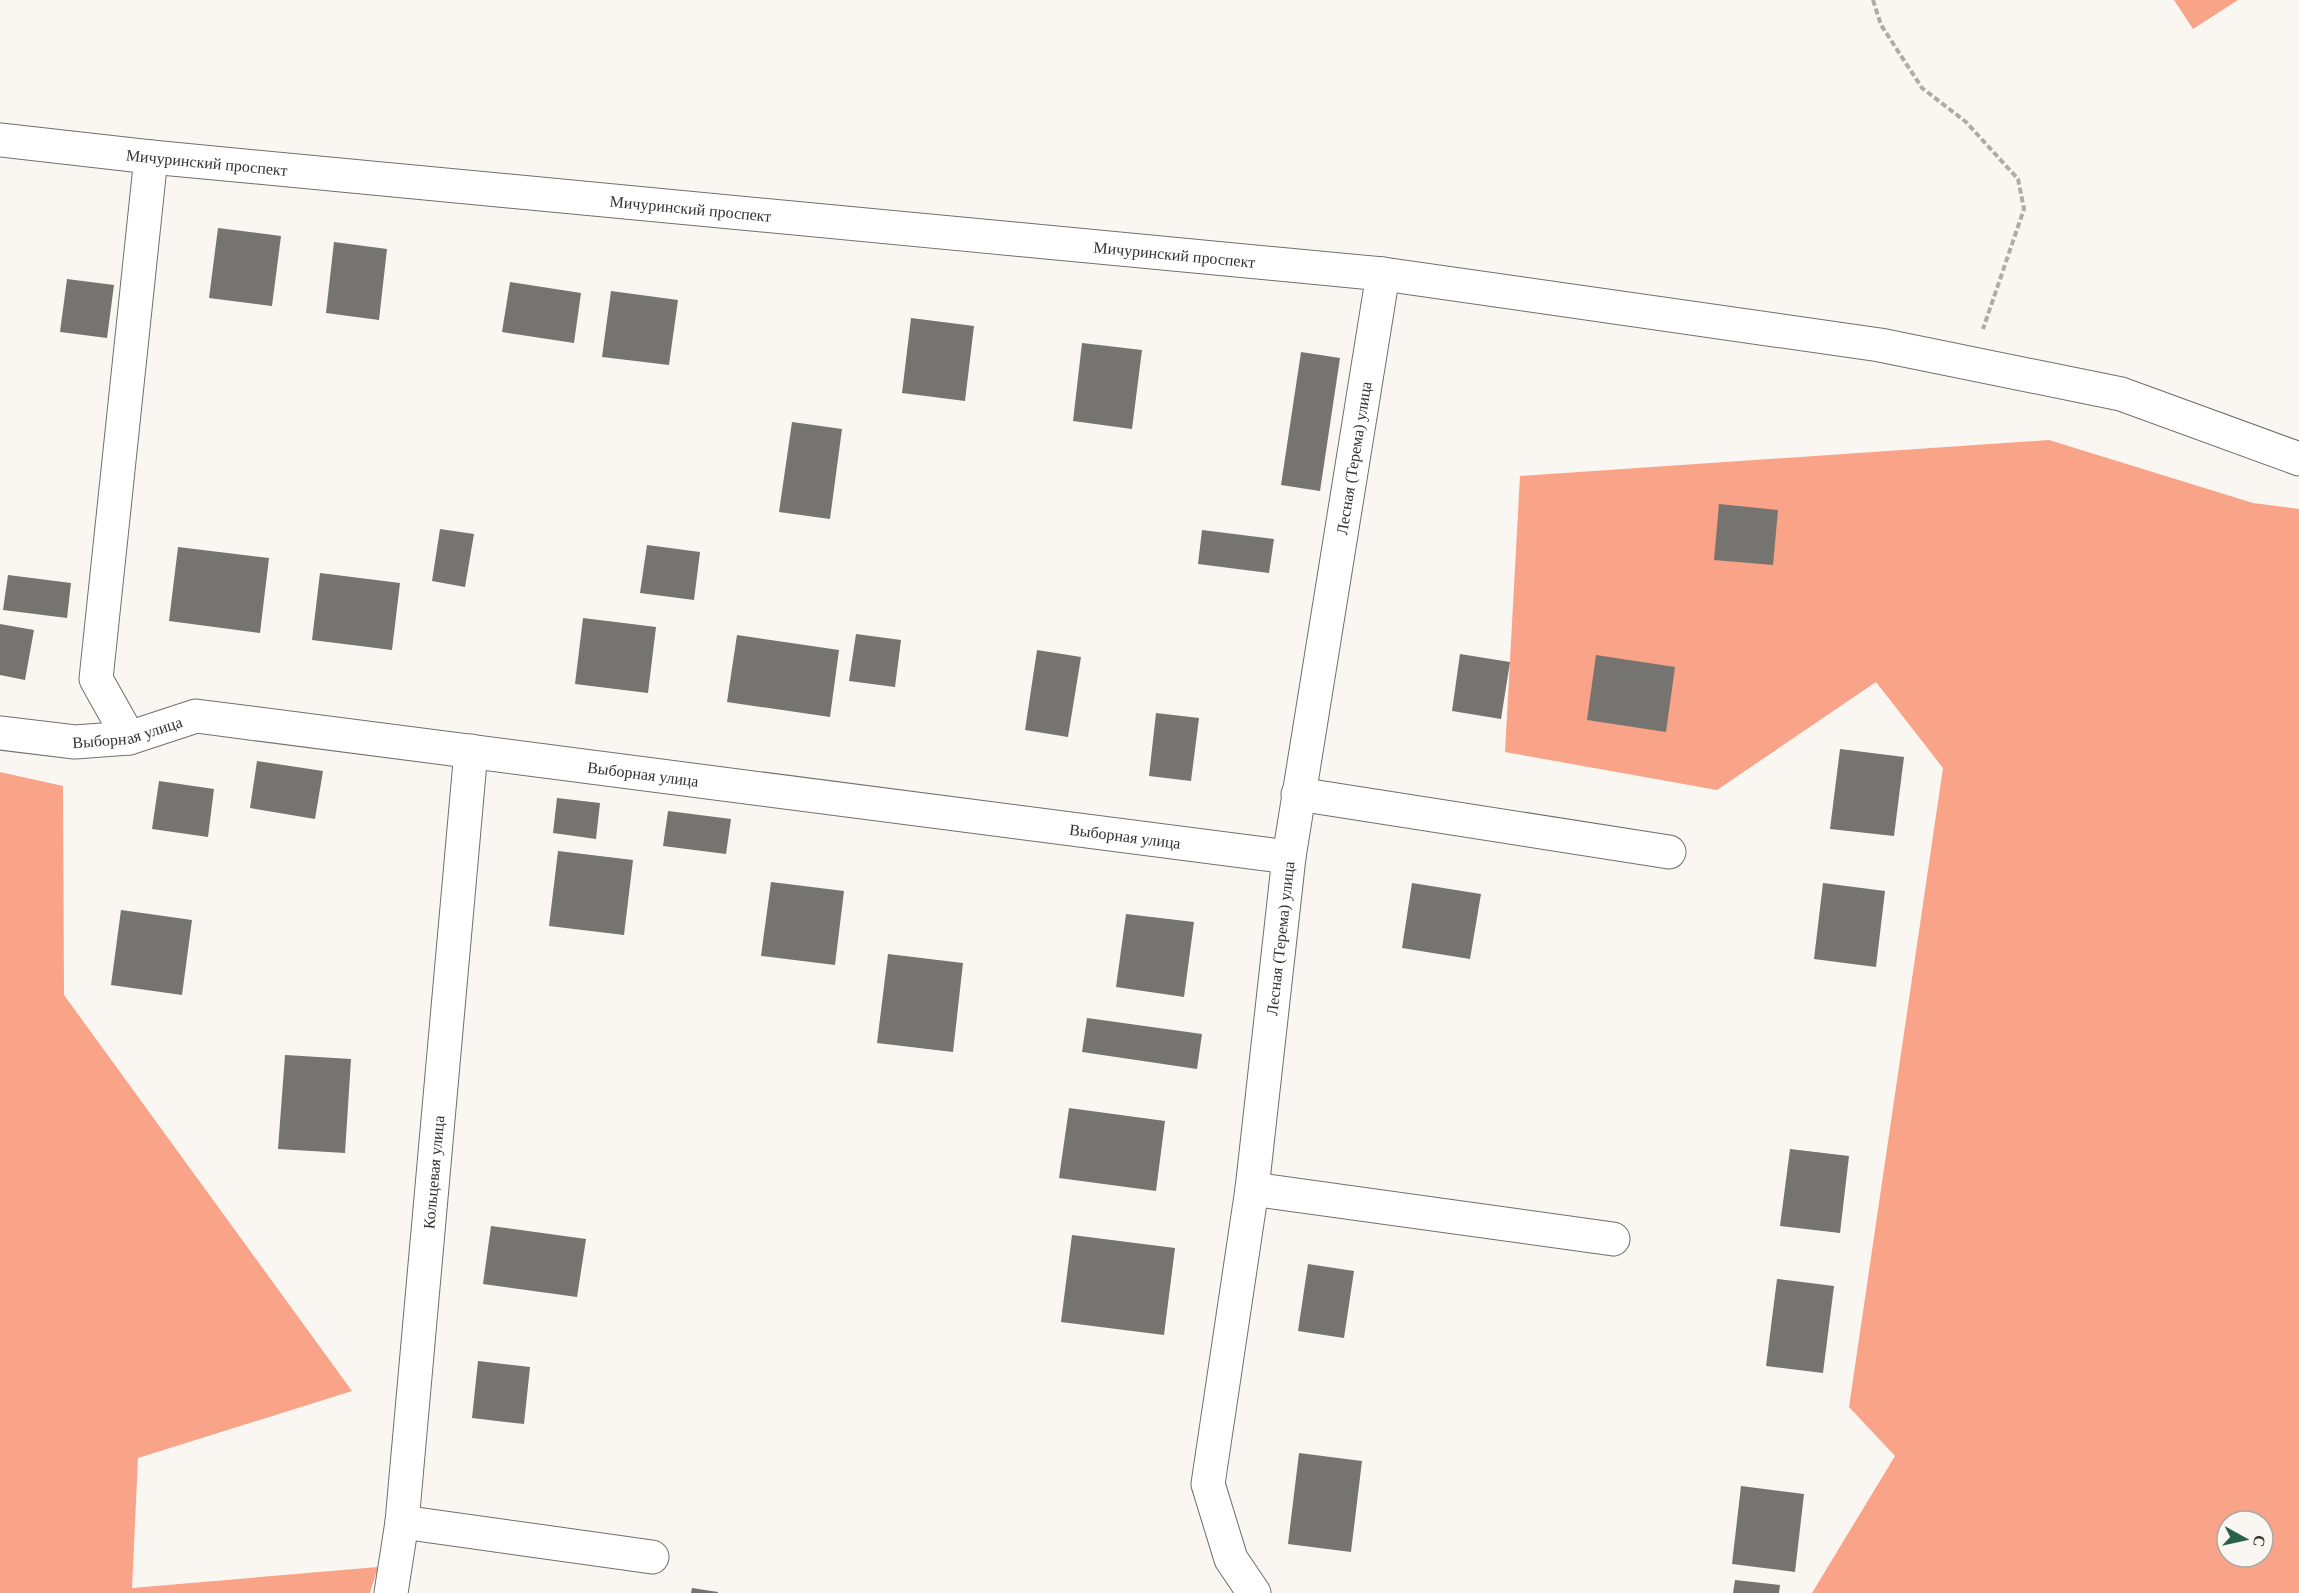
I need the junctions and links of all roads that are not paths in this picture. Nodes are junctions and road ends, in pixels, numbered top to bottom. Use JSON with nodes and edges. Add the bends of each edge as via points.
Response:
{"nodes":[{"id":1,"x":0,"y":140,"type":"edge"},
{"id":2,"x":151,"y":157,"type":"junction"},
{"id":3,"x":1383,"y":274,"type":"junction"},
{"id":4,"x":2299,"y":459,"type":"edge"},
{"id":5,"x":0,"y":733,"type":"edge"},
{"id":6,"x":129,"y":738,"type":"junction"},
{"id":7,"x":471,"y":751,"type":"junction"},
{"id":8,"x":1298,"y":794,"type":"junction"},
{"id":9,"x":1669,"y":852,"type":"dead end"},
{"id":10,"x":1289,"y":858,"type":"junction"},
{"id":11,"x":1252,"y":1189,"type":"junction"},
{"id":12,"x":1613,"y":1239,"type":"dead end"},
{"id":13,"x":402,"y":1522,"type":"junction"},
{"id":14,"x":652,"y":1557,"type":"dead end"},
{"id":15,"x":391,"y":1593,"type":"edge"},
{"id":16,"x":1254,"y":1593,"type":"edge"}],
"edges":[{"from":1,"to":2,"type":"street","name":"Мичуринский проспект"},
{"from":2,"to":3,"type":"street","name":"Мичуринский проспект"},
{"from":2,"to":6,"type":"street","via":[[96,679]]},
{"from":3,"to":4,"type":"street","name":"Мичуринский проспект","via":[[1880,345],[2121,394]]},
{"from":3,"to":8,"type":"street","name":"Лесная (Терема) улица"},
{"from":5,"to":6,"type":"street","name":"Выборная улица","via":[[75,742]]},
{"from":6,"to":7,"type":"street","name":"Выборная улица","via":[[196,716]]},
{"from":7,"to":10,"type":"street","name":"Выборная улица"},
{"from":7,"to":13,"type":"street","name":"Кольцевая улица"},
{"from":8,"to":9,"type":"street"},
{"from":8,"to":10,"type":"street","name":"Лесная (Терема) улица"},
{"from":10,"to":11,"type":"street","name":"Лесная (Терема) улица"},
{"from":11,"to":12,"type":"street"},
{"from":11,"to":16,"type":"street","name":"Лесная (Терема) улица","via":[[1208,1484],[1231,1559]]},
{"from":13,"to":14,"type":"street"},
{"from":13,"to":15,"type":"street","name":"Кольцевая улица"}]}
